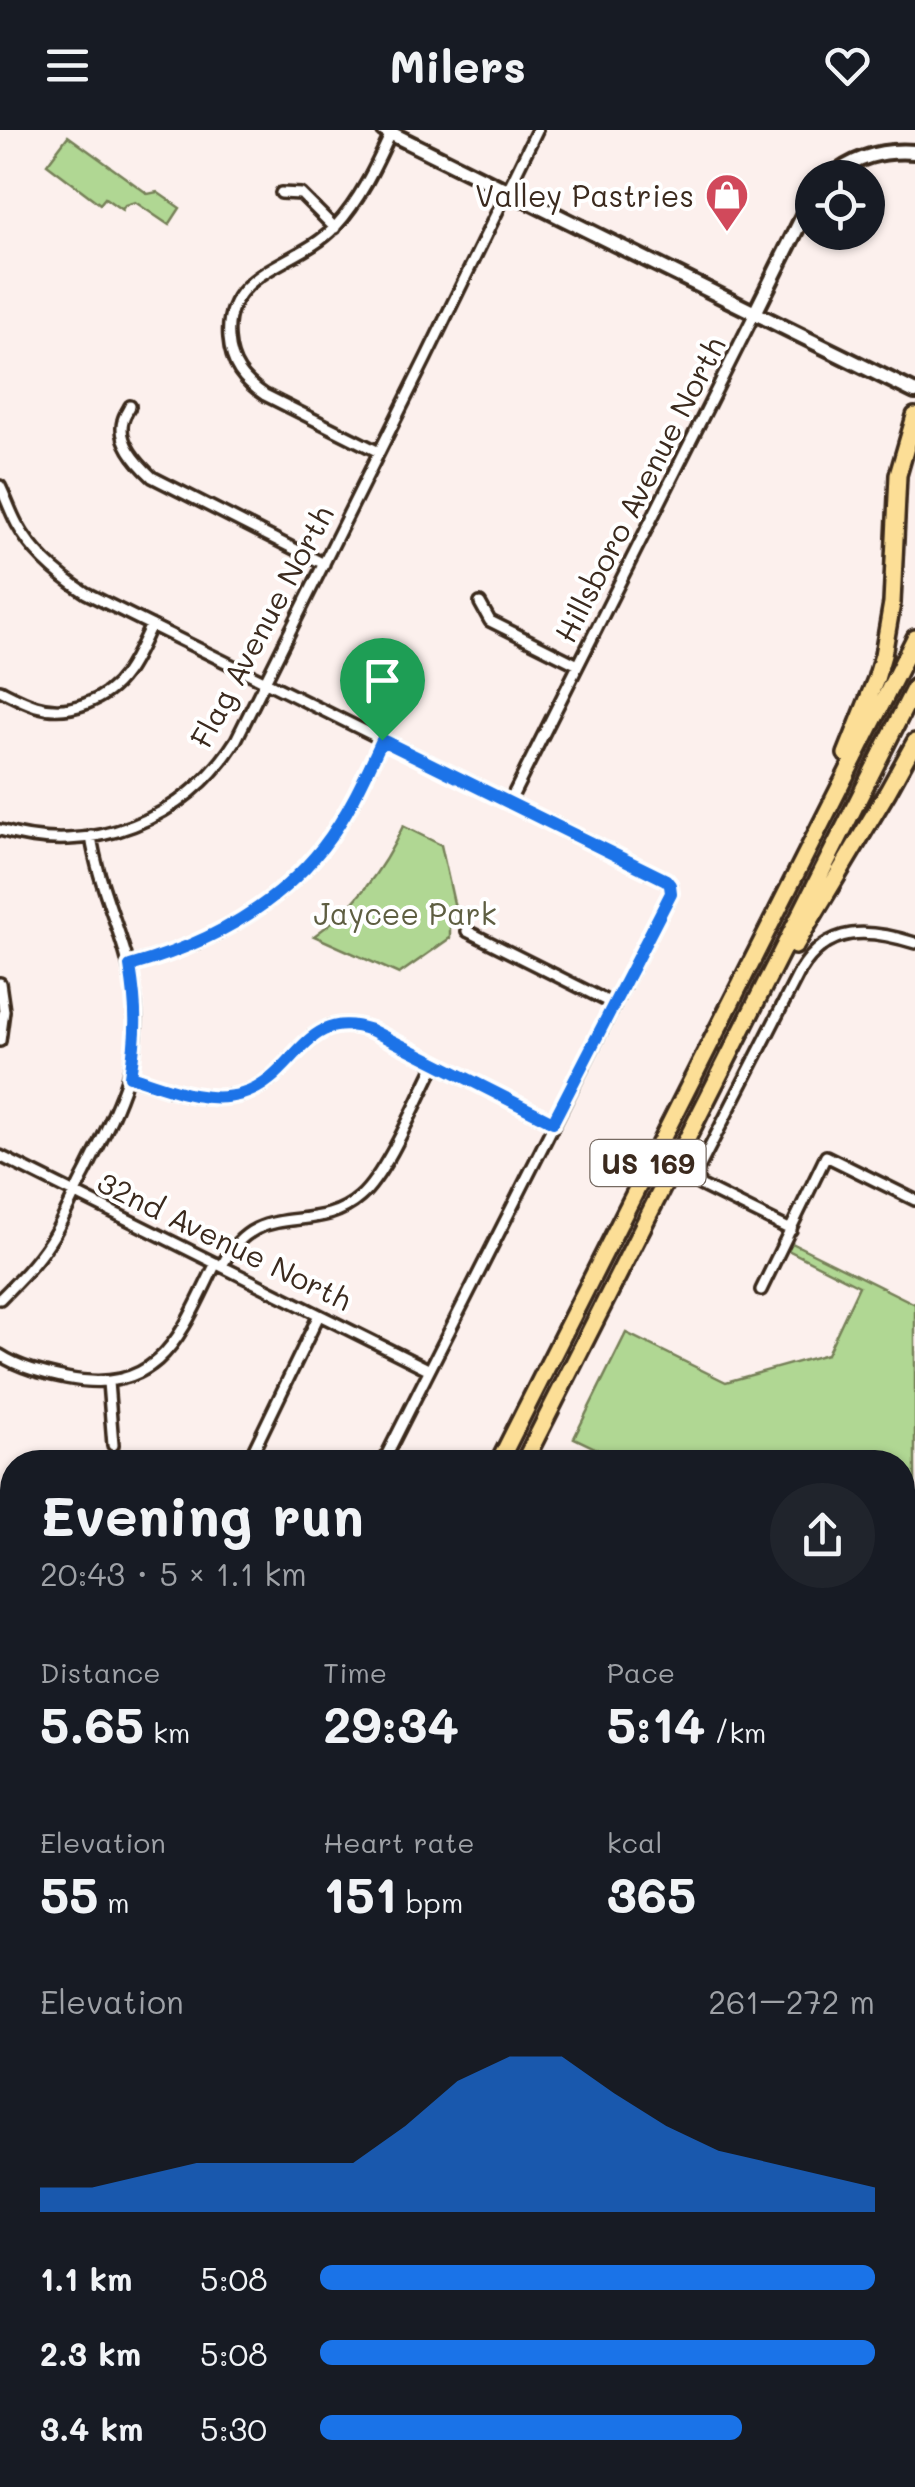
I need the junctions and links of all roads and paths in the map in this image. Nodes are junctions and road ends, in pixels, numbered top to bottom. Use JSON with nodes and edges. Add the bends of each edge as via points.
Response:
{"nodes":[{"id":1,"x":536,"y":130,"type":"edge"},
{"id":2,"x":388,"y":132,"type":"edge"},
{"id":3,"x":915,"y":152,"type":"edge"},
{"id":4,"x":858,"y":160,"type":"edge"},
{"id":5,"x":508,"y":191,"type":"junction"},
{"id":6,"x":281,"y":193,"type":"dead end"},
{"id":7,"x":335,"y":228,"type":"junction"},
{"id":8,"x":795,"y":232,"type":"edge"},
{"id":9,"x":755,"y":313,"type":"junction"},
{"id":10,"x":915,"y":392,"type":"edge"},
{"id":11,"x":130,"y":406,"type":"dead end"},
{"id":12,"x":915,"y":416,"type":"edge"},
{"id":13,"x":379,"y":452,"type":"junction"},
{"id":14,"x":0,"y":486,"type":"edge"},
{"id":15,"x":5,"y":512,"type":"edge"},
{"id":16,"x":324,"y":564,"type":"junction"},
{"id":17,"x":480,"y":603,"type":"dead end"},
{"id":18,"x":151,"y":625,"type":"junction"},
{"id":19,"x":915,"y":638,"type":"edge"},
{"id":20,"x":578,"y":665,"type":"junction"},
{"id":21,"x":265,"y":681,"type":"junction"},
{"id":22,"x":915,"y":687,"type":"edge"},
{"id":23,"x":0,"y":690,"type":"edge"},
{"id":24,"x":382,"y":740,"type":"junction"},
{"id":25,"x":915,"y":742,"type":"edge"},
{"id":26,"x":509,"y":803,"type":"junction"},
{"id":27,"x":0,"y":830,"type":"edge"},
{"id":28,"x":90,"y":836,"type":"junction"},
{"id":29,"x":800,"y":864,"type":"junction"},
{"id":30,"x":467,"y":931,"type":"dead end"},
{"id":31,"x":915,"y":943,"type":"edge"},
{"id":32,"x":130,"y":966,"type":"junction"},
{"id":33,"x":0,"y":983,"type":"edge"},
{"id":34,"x":766,"y":985,"type":"junction"},
{"id":35,"x":613,"y":1004,"type":"junction"},
{"id":36,"x":0,"y":1041,"type":"edge"},
{"id":37,"x":436,"y":1062,"type":"junction"},
{"id":38,"x":130,"y":1076,"type":"junction"},
{"id":39,"x":553,"y":1122,"type":"junction"},
{"id":40,"x":0,"y":1156,"type":"edge"},
{"id":41,"x":74,"y":1193,"type":"junction"},
{"id":42,"x":915,"y":1200,"type":"edge"},
{"id":43,"x":791,"y":1230,"type":"junction"},
{"id":44,"x":219,"y":1265,"type":"junction"},
{"id":45,"x":761,"y":1290,"type":"dead end"},
{"id":46,"x":0,"y":1299,"type":"edge"},
{"id":47,"x":320,"y":1315,"type":"junction"},
{"id":48,"x":0,"y":1355,"type":"edge"},
{"id":49,"x":428,"y":1369,"type":"junction"},
{"id":50,"x":108,"y":1382,"type":"junction"},
{"id":51,"x":112,"y":1446,"type":"dead end"},
{"id":52,"x":254,"y":1450,"type":"edge"},
{"id":53,"x":389,"y":1450,"type":"edge"},
{"id":54,"x":504,"y":1450,"type":"edge"},
{"id":55,"x":530,"y":1450,"type":"edge"}],
"edges":[{"from":1,"to":5,"type":"street","name":"Flag Avenue North"},
{"from":2,"to":5,"type":"street"},
{"from":2,"to":7,"type":"street","via":[[354,204]]},
{"from":3,"to":4,"type":"street"},
{"from":5,"to":9,"type":"street"},
{"from":5,"to":13,"type":"street","name":"Flag Avenue North"},
{"from":6,"to":7,"type":"street","via":[[302,194]]},
{"from":7,"to":13,"type":"street","via":[[240,292],[228,330],[232,359],[265,394]]},
{"from":8,"to":9,"type":"street","name":"Hillsboro Avenue North"},
{"from":9,"to":10,"type":"street"},
{"from":9,"to":20,"type":"street","name":"Hillsboro Avenue North"},
{"from":11,"to":16,"type":"street","via":[[123,436],[152,478]]},
{"from":12,"to":29,"type":"highway","via":[[898,474],[883,655]]},
{"from":13,"to":16,"type":"street","name":"Flag Avenue North"},
{"from":14,"to":15,"type":"street"},
{"from":15,"to":18,"type":"street","via":[[64,579]]},
{"from":16,"to":21,"type":"street","name":"Flag Avenue North"},
{"from":17,"to":20,"type":"street","via":[[490,622]]},
{"from":18,"to":21,"type":"street"},
{"from":18,"to":23,"type":"street","via":[[114,687],[83,705],[48,709]]},
{"from":19,"to":29,"type":"highway","number":"US 169"},
{"from":20,"to":26,"type":"street","name":"Hillsboro Avenue North"},
{"from":21,"to":24,"type":"street"},
{"from":21,"to":28,"type":"street","name":"Flag Avenue North","via":[[208,778],[168,810]]},
{"from":22,"to":34,"type":"highway","number":"US 169"},
{"from":24,"to":26,"type":"street"},
{"from":24,"to":32,"type":"street","via":[[344,817],[298,874],[210,938]]},
{"from":25,"to":34,"type":"highway"},
{"from":26,"to":35,"type":"street","via":[[670,885]]},
{"from":27,"to":28,"type":"street","name":"Flag Avenue North","via":[[42,838]]},
{"from":28,"to":32,"type":"street"},
{"from":29,"to":54,"type":"highway","number":"US 169"},
{"from":30,"to":35,"type":"street"},
{"from":31,"to":43,"type":"street","via":[[870,933],[838,936],[814,950],[698,1170],[700,1185]]},
{"from":32,"to":38,"type":"street","via":[[137,1025]]},
{"from":33,"to":36,"type":"street"},
{"from":34,"to":55,"type":"highway","number":"US 169"},
{"from":35,"to":39,"type":"street"},
{"from":37,"to":38,"type":"street","via":[[344,1024],[318,1032],[272,1078],[241,1094],[202,1097]]},
{"from":37,"to":39,"type":"street"},
{"from":37,"to":44,"type":"street","via":[[361,1197],[334,1212],[258,1227]]},
{"from":38,"to":41,"type":"street"},
{"from":39,"to":49,"type":"street"},
{"from":40,"to":41,"type":"street","name":"32nd Avenue North"},
{"from":41,"to":44,"type":"street","name":"32nd Avenue North"},
{"from":41,"to":46,"type":"street","via":[[50,1241]]},
{"from":42,"to":43,"type":"street","via":[[826,1156]]},
{"from":43,"to":45,"type":"street"},
{"from":44,"to":47,"type":"street","name":"32nd Avenue North"},
{"from":44,"to":50,"type":"street","via":[[162,1357]]},
{"from":47,"to":49,"type":"street","name":"32nd Avenue North"},
{"from":47,"to":52,"type":"street"},
{"from":48,"to":50,"type":"street","via":[[43,1373]]},
{"from":49,"to":53,"type":"street"},
{"from":50,"to":51,"type":"street"}]}
